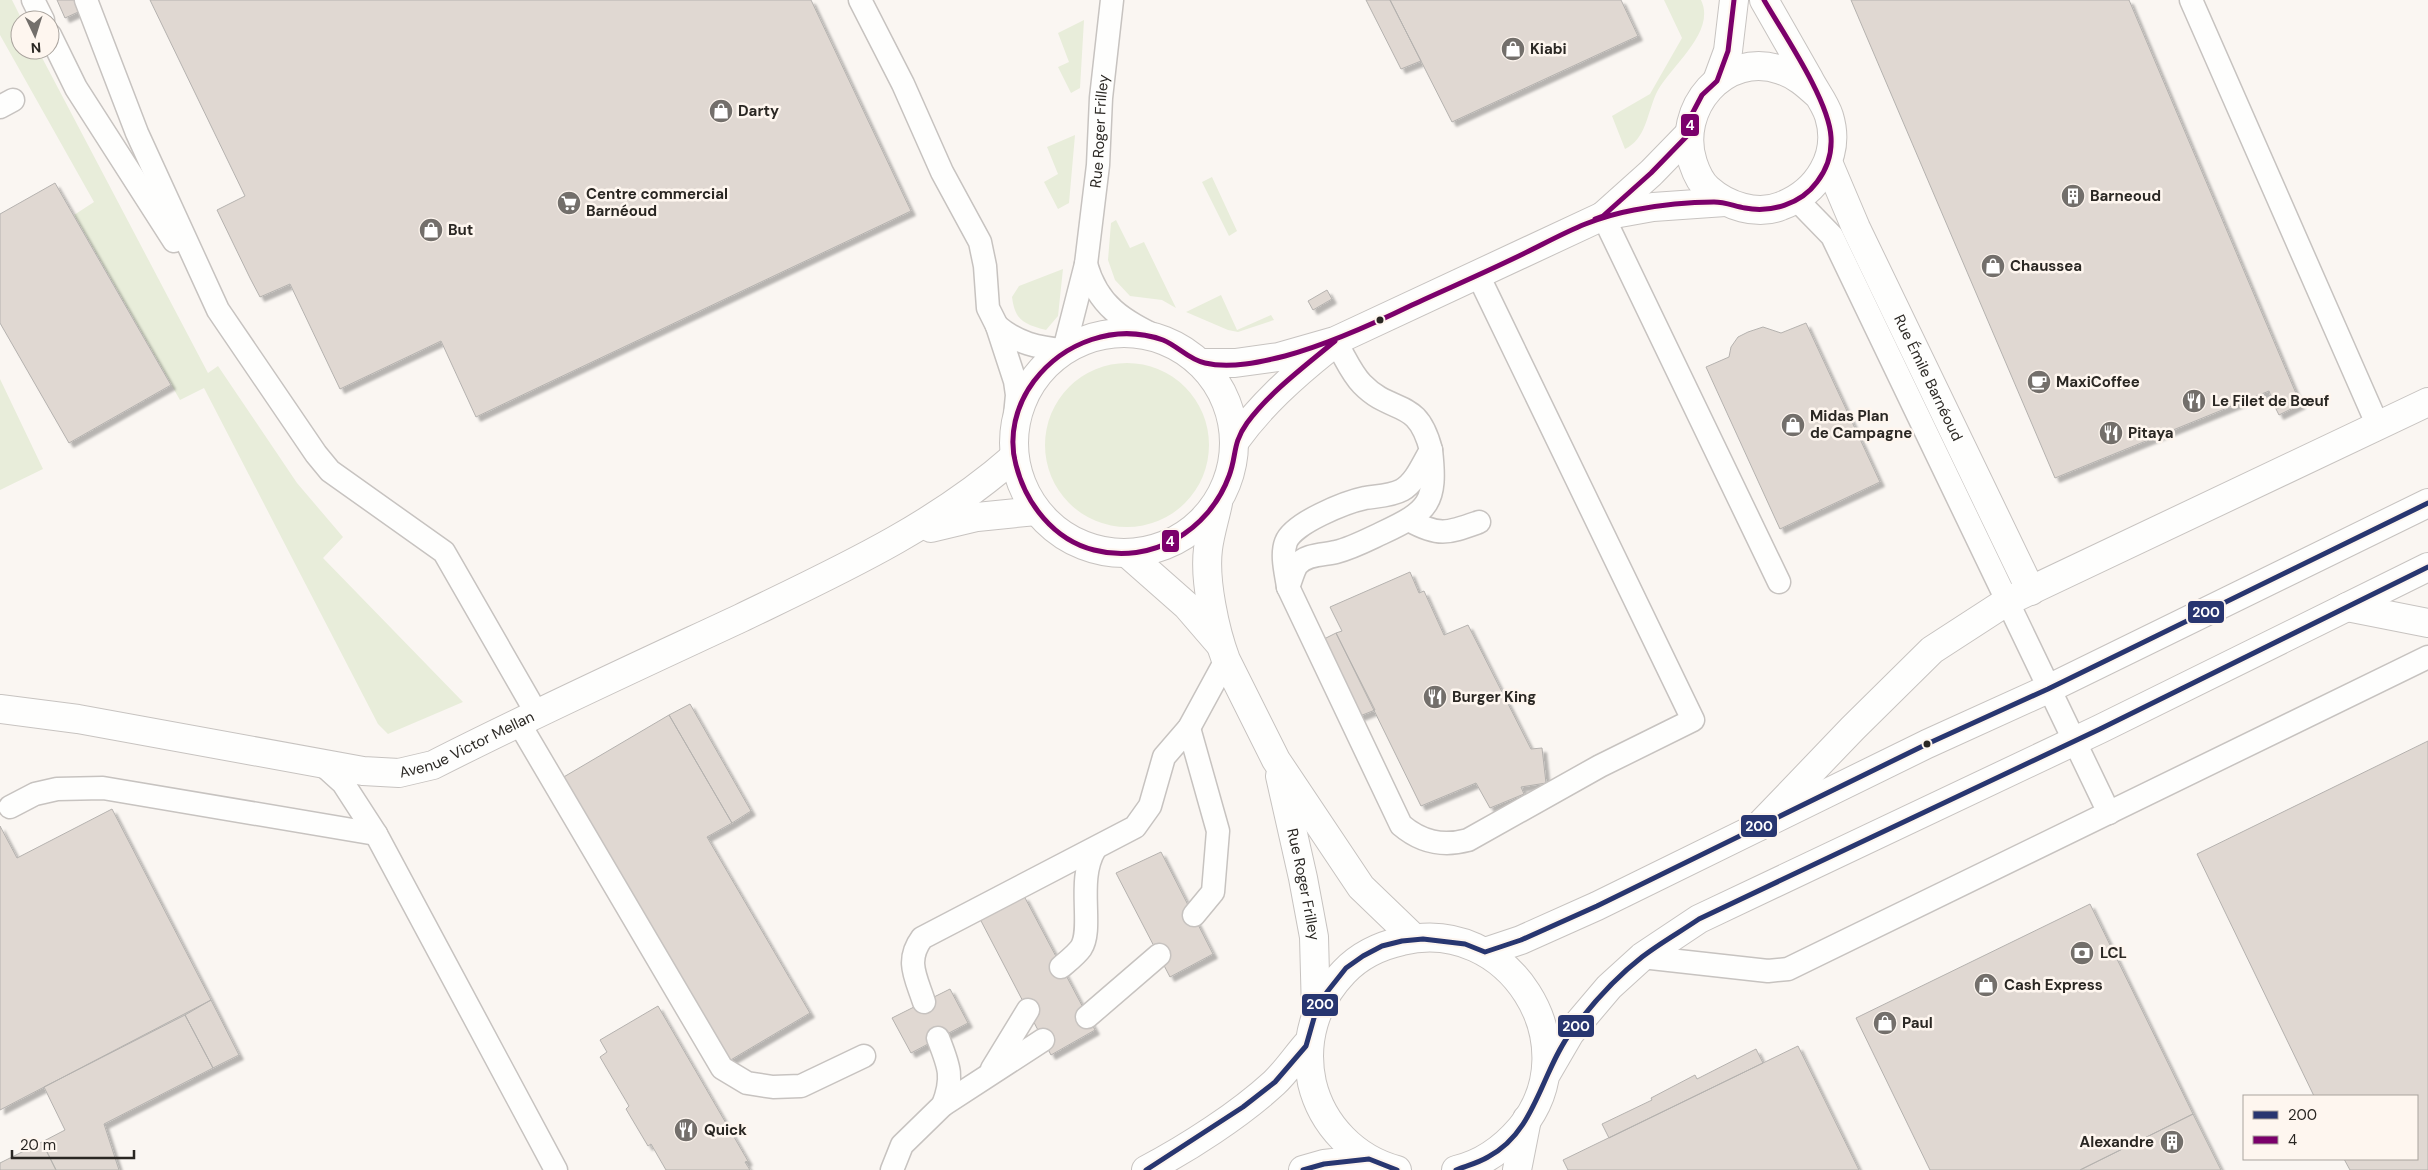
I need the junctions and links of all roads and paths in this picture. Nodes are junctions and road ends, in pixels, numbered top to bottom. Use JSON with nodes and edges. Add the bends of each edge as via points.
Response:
{"nodes":[{"id":1,"x":86,"y":0,"type":"edge"},
{"id":2,"x":860,"y":0,"type":"edge"},
{"id":3,"x":1112,"y":0,"type":"edge"},
{"id":4,"x":1734,"y":0,"type":"edge"},
{"id":5,"x":1764,"y":0,"type":"edge"},
{"id":6,"x":2191,"y":0,"type":"edge"},
{"id":7,"x":60,"y":55,"type":"edge"},
{"id":8,"x":1717,"y":81,"type":"junction"},
{"id":9,"x":1818,"y":95,"type":"junction"},
{"id":10,"x":1688,"y":135,"type":"junction"},
{"id":11,"x":1828,"y":162,"type":"junction"},
{"id":12,"x":1797,"y":200,"type":"junction"},
{"id":13,"x":1725,"y":202,"type":"junction"},
{"id":14,"x":1603,"y":216,"type":"junction"},
{"id":15,"x":1086,"y":264,"type":"junction"},
{"id":16,"x":1478,"y":275,"type":"junction"},
{"id":17,"x":218,"y":310,"type":"junction"},
{"id":18,"x":997,"y":326,"type":"junction"},
{"id":19,"x":1161,"y":339,"type":"junction"},
{"id":20,"x":1335,"y":342,"type":"junction"},
{"id":21,"x":1064,"y":350,"type":"junction"},
{"id":22,"x":1200,"y":363,"type":"junction"},
{"id":23,"x":2428,"y":402,"type":"edge"},
{"id":24,"x":1014,"y":426,"type":"junction"},
{"id":25,"x":2378,"y":426,"type":"junction"},
{"id":26,"x":1235,"y":441,"type":"junction"},
{"id":27,"x":1431,"y":450,"type":"junction"},
{"id":28,"x":1014,"y":457,"type":"junction"},
{"id":29,"x":1219,"y":501,"type":"junction"},
{"id":30,"x":2428,"y":503,"type":"edge"},
{"id":31,"x":1036,"y":511,"type":"junction"},
{"id":32,"x":1409,"y":520,"type":"junction"},
{"id":33,"x":1479,"y":522,"type":"dead end"},
{"id":34,"x":896,"y":540,"type":"junction"},
{"id":35,"x":1128,"y":554,"type":"junction"},
{"id":36,"x":2428,"y":567,"type":"edge"},
{"id":37,"x":1779,"y":582,"type":"dead end"},
{"id":38,"x":1288,"y":587,"type":"junction"},
{"id":39,"x":2019,"y":597,"type":"junction"},
{"id":40,"x":2348,"y":607,"type":"junction"},
{"id":41,"x":2428,"y":623,"type":"edge"},
{"id":42,"x":1223,"y":652,"type":"junction"},
{"id":43,"x":2428,"y":657,"type":"edge"},
{"id":44,"x":2048,"y":689,"type":"junction"},
{"id":45,"x":0,"y":710,"type":"edge"},
{"id":46,"x":528,"y":718,"type":"junction"},
{"id":47,"x":1189,"y":728,"type":"junction"},
{"id":48,"x":2073,"y":742,"type":"junction"},
{"id":49,"x":1276,"y":760,"type":"junction"},
{"id":50,"x":322,"y":764,"type":"junction"},
{"id":51,"x":10,"y":807,"type":"dead end"},
{"id":52,"x":2109,"y":813,"type":"junction"},
{"id":53,"x":1756,"y":828,"type":"junction"},
{"id":54,"x":376,"y":834,"type":"junction"},
{"id":55,"x":1095,"y":849,"type":"junction"},
{"id":56,"x":1194,"y":915,"type":"dead end"},
{"id":57,"x":1414,"y":938,"type":"junction"},
{"id":58,"x":1485,"y":952,"type":"junction"},
{"id":59,"x":1159,"y":956,"type":"dead end"},
{"id":60,"x":1642,"y":957,"type":"junction"},
{"id":61,"x":1061,"y":967,"type":"dead end"},
{"id":62,"x":924,"y":1002,"type":"dead end"},
{"id":63,"x":1028,"y":1010,"type":"dead end"},
{"id":64,"x":1316,"y":1012,"type":"junction"},
{"id":65,"x":1087,"y":1017,"type":"dead end"},
{"id":66,"x":938,"y":1038,"type":"dead end"},
{"id":67,"x":1043,"y":1040,"type":"dead end"},
{"id":68,"x":1309,"y":1042,"type":"junction"},
{"id":69,"x":864,"y":1056,"type":"dead end"},
{"id":70,"x":989,"y":1075,"type":"junction"},
{"id":71,"x":1545,"y":1076,"type":"junction"},
{"id":72,"x":943,"y":1105,"type":"junction"},
{"id":73,"x":1527,"y":1119,"type":"junction"},
{"id":74,"x":1369,"y":1159,"type":"junction"},
{"id":75,"x":556,"y":1170,"type":"edge"},
{"id":76,"x":892,"y":1170,"type":"edge"},
{"id":77,"x":1146,"y":1170,"type":"edge"},
{"id":78,"x":1303,"y":1170,"type":"edge"},
{"id":79,"x":1397,"y":1170,"type":"edge"},
{"id":80,"x":1456,"y":1170,"type":"edge"},
{"id":81,"x":1517,"y":1170,"type":"edge"}],
"edges":[{"from":1,"to":17,"type":"lane","via":[[137,132]]},
{"from":2,"to":18,"type":"lane","via":[[903,84],[942,172],[980,242],[988,308]]},
{"from":3,"to":15,"type":"lane","name":"Rue Roger Frilley"},
{"from":4,"to":8,"type":"street","via":[[1728,51]]},
{"from":5,"to":9,"type":"street"},
{"from":6,"to":25,"type":"lane"},
{"from":7,"to":17,"type":"lane","via":[[76,88]]},
{"from":8,"to":9,"type":"street","via":[[1736,71],[1756,66],[1779,69],[1801,79]]},
{"from":8,"to":10,"type":"street","via":[[1702,96],[1692,114]]},
{"from":9,"to":11,"type":"street","via":[[1829,115],[1832,139]]},
{"from":10,"to":13,"type":"street","via":[[1696,172],[1706,188]]},
{"from":10,"to":14,"type":"street"},
{"from":11,"to":12,"type":"street","via":[[1816,184]]},
{"from":11,"to":39,"type":"street","name":"Rue Émile Barnéoud"},
{"from":12,"to":13,"type":"street","via":[[1774,209],[1749,210]]},
{"from":12,"to":39,"type":"lane","via":[[1832,236]]},
{"from":13,"to":14,"type":"street","via":[[1653,207]]},
{"from":14,"to":16,"type":"street"},
{"from":14,"to":37,"type":"lane"},
{"from":15,"to":19,"type":"lane","name":"Rue Roger Frilley","via":[[1091,284],[1115,312]]},
{"from":15,"to":21,"type":"lane","name":"Rue Roger Frilley"},
{"from":16,"to":20,"type":"street"},
{"from":16,"to":38,"type":"lane","via":[[1693,720],[1600,766],[1468,840],[1452,844],[1430,842],[1414,836],[1401,825]]},
{"from":17,"to":46,"type":"lane","via":[[330,471],[444,552]]},
{"from":18,"to":21,"type":"lane","via":[[1010,338],[1024,344]]},
{"from":18,"to":24,"type":"lane","via":[[1015,381]]},
{"from":19,"to":21,"type":"street","via":[[1115,333],[1092,337]]},
{"from":19,"to":22,"type":"street"},
{"from":20,"to":22,"type":"street","via":[[1279,357],[1235,363]]},
{"from":20,"to":26,"type":"street","via":[[1282,386],[1257,411]]},
{"from":20,"to":27,"type":"lane","via":[[1361,383],[1377,396],[1416,416],[1426,431]]},
{"from":21,"to":24,"type":"street","via":[[1040,370],[1023,397]]},
{"from":22,"to":26,"type":"street","via":[[1218,386],[1230,412]]},
{"from":23,"to":25,"type":"street"},
{"from":24,"to":28,"type":"street"},
{"from":25,"to":39,"type":"street"},
{"from":26,"to":29,"type":"street","via":[[1231,472]]},
{"from":27,"to":32,"type":"lane","via":[[1434,474],[1430,494],[1423,510]]},
{"from":27,"to":38,"type":"lane","via":[[1417,474],[1402,490],[1363,498],[1296,529],[1286,541],[1284,556]]},
{"from":28,"to":31,"type":"street","via":[[1021,486]]},
{"from":28,"to":34,"type":"street","name":"Avenue Victor Mellan","via":[[966,496]]},
{"from":29,"to":35,"type":"street","via":[[1195,529],[1164,547]]},
{"from":29,"to":42,"type":"street","name":"Rue Roger Frilley","via":[[1208,550],[1210,597]]},
{"from":30,"to":44,"type":"street"},
{"from":31,"to":34,"type":"street","name":"Avenue Victor Mellan","via":[[977,517]]},
{"from":31,"to":35,"type":"street","via":[[1061,535],[1093,550]]},
{"from":32,"to":33,"type":"lane","via":[[1428,531],[1450,532]]},
{"from":32,"to":38,"type":"lane","via":[[1348,549],[1310,556],[1297,565]]},
{"from":34,"to":46,"type":"street","name":"Avenue Victor Mellan","via":[[776,601]]},
{"from":35,"to":42,"type":"street","name":"Rue Roger Frilley","via":[[1187,606]]},
{"from":36,"to":40,"type":"street"},
{"from":39,"to":44,"type":"lane"},
{"from":39,"to":53,"type":"street","via":[[1932,650]]},
{"from":40,"to":41,"type":"street"},
{"from":40,"to":48,"type":"street"},
{"from":42,"to":47,"type":"lane"},
{"from":42,"to":49,"type":"street","name":"Rue Roger Frilley"},
{"from":43,"to":52,"type":"lane"},
{"from":44,"to":48,"type":"lane"},
{"from":44,"to":53,"type":"street"},
{"from":45,"to":50,"type":"street","name":"Avenue Victor Mellan","via":[[78,719]]},
{"from":46,"to":50,"type":"street","name":"Avenue Victor Mellan","via":[[434,765],[399,773]]},
{"from":46,"to":69,"type":"lane","via":[[722,1068],[747,1083],[773,1087],[802,1086]]},
{"from":47,"to":55,"type":"lane","via":[[1164,757],[1150,806],[1135,827]]},
{"from":47,"to":56,"type":"lane","via":[[1218,831],[1213,892]]},
{"from":48,"to":52,"type":"lane"},
{"from":48,"to":60,"type":"street","via":[[1754,891],[1699,919]]},
{"from":49,"to":57,"type":"street","name":"Rue Roger Frilley","via":[[1361,887]]},
{"from":49,"to":64,"type":"street","name":"Rue Roger Frilley","via":[[1314,937]]},
{"from":50,"to":54,"type":"lane","via":[[343,783]]},
{"from":51,"to":54,"type":"lane","via":[[35,794],[57,789],[103,788]]},
{"from":52,"to":60,"type":"lane","via":[[1788,969],[1768,971]]},
{"from":53,"to":58,"type":"street","via":[[1597,906],[1521,940]]},
{"from":54,"to":75,"type":"lane"},
{"from":55,"to":61,"type":"lane","via":[[1085,875],[1082,946]]},
{"from":55,"to":62,"type":"lane","via":[[922,938],[914,949],[911,964]]},
{"from":57,"to":58,"type":"street","via":[[1438,937],[1460,941]]},
{"from":57,"to":64,"type":"street","via":[[1383,945],[1355,961],[1332,984]]},
{"from":58,"to":71,"type":"street","via":[[1509,969],[1528,992],[1540,1018],[1546,1047]]},
{"from":59,"to":65,"type":"lane"},
{"from":60,"to":71,"type":"street","via":[[1609,987],[1570,1033]]},
{"from":63,"to":70,"type":"lane"},
{"from":64,"to":68,"type":"street"},
{"from":66,"to":72,"type":"lane","via":[[951,1080]]},
{"from":67,"to":70,"type":"lane"},
{"from":68,"to":74,"type":"street","via":[[1309,1070],[1316,1097],[1328,1122],[1347,1143]]},
{"from":68,"to":77,"type":"street","via":[[1275,1082],[1246,1106]]},
{"from":70,"to":72,"type":"lane"},
{"from":71,"to":73,"type":"street"},
{"from":72,"to":76,"type":"lane","via":[[902,1145]]},
{"from":73,"to":80,"type":"street","via":[[1510,1140],[1489,1157]]},
{"from":73,"to":81,"type":"street"},
{"from":74,"to":78,"type":"street"},
{"from":74,"to":79,"type":"street"}]}
